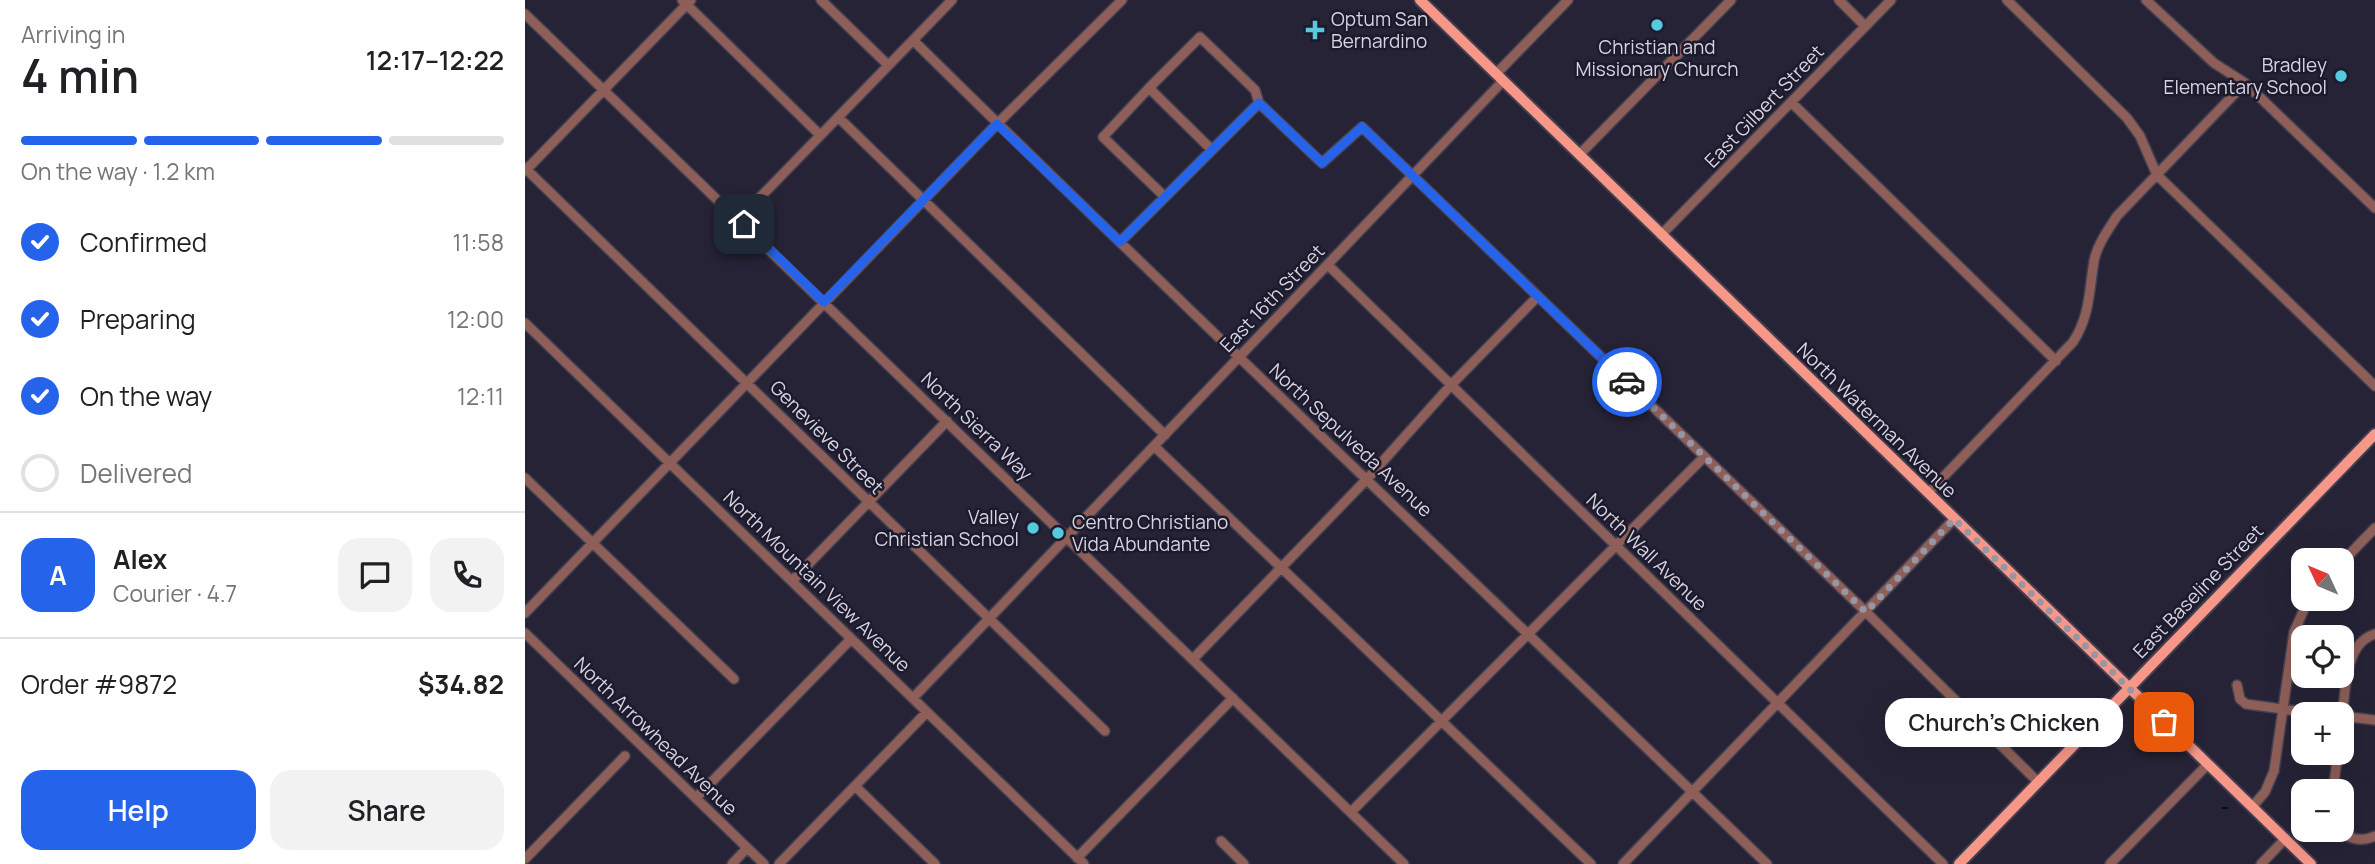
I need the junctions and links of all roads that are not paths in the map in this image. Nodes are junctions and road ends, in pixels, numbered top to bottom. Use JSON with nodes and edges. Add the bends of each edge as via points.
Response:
{"nodes":[{"id":1,"x":821,"y":0,"type":"edge"},
{"id":2,"x":952,"y":0,"type":"edge"},
{"id":3,"x":1122,"y":0,"type":"edge"},
{"id":4,"x":1420,"y":0,"type":"edge"},
{"id":5,"x":1568,"y":0,"type":"edge"},
{"id":6,"x":1731,"y":0,"type":"edge"},
{"id":7,"x":1839,"y":0,"type":"edge"},
{"id":8,"x":1891,"y":0,"type":"edge"},
{"id":9,"x":2007,"y":0,"type":"edge"},
{"id":10,"x":2146,"y":0,"type":"edge"},
{"id":11,"x":686,"y":2,"type":"edge"},
{"id":12,"x":525,"y":14,"type":"edge"},
{"id":13,"x":1865,"y":26,"type":"junction"},
{"id":14,"x":913,"y":40,"type":"junction"},
{"id":15,"x":888,"y":65,"type":"junction"},
{"id":16,"x":1499,"y":77,"type":"junction"},
{"id":17,"x":2245,"y":83,"type":"junction"},
{"id":18,"x":1149,"y":88,"type":"junction"},
{"id":19,"x":604,"y":91,"type":"junction"},
{"id":20,"x":1259,"y":103,"type":"junction"},
{"id":21,"x":1792,"y":103,"type":"junction"},
{"id":22,"x":838,"y":117,"type":"junction"},
{"id":23,"x":997,"y":124,"type":"junction"},
{"id":24,"x":820,"y":135,"type":"junction"},
{"id":25,"x":1212,"y":150,"type":"junction"},
{"id":26,"x":1579,"y":155,"type":"junction"},
{"id":27,"x":526,"y":169,"type":"edge"},
{"id":28,"x":2157,"y":175,"type":"junction"},
{"id":29,"x":1413,"y":176,"type":"junction"},
{"id":30,"x":1165,"y":197,"type":"junction"},
{"id":31,"x":923,"y":201,"type":"junction"},
{"id":32,"x":2375,"y":208,"type":"edge"},
{"id":33,"x":739,"y":219,"type":"junction"},
{"id":34,"x":1661,"y":235,"type":"junction"},
{"id":35,"x":1120,"y":242,"type":"junction"},
{"id":36,"x":1328,"y":264,"type":"junction"},
{"id":37,"x":1538,"y":296,"type":"junction"},
{"id":38,"x":824,"y":302,"type":"junction"},
{"id":39,"x":527,"y":329,"type":"edge"},
{"id":40,"x":1238,"y":358,"type":"junction"},
{"id":41,"x":2056,"y":361,"type":"junction"},
{"id":42,"x":747,"y":382,"type":"junction"},
{"id":43,"x":1451,"y":385,"type":"junction"},
{"id":44,"x":2375,"y":386,"type":"edge"},
{"id":45,"x":947,"y":421,"type":"junction"},
{"id":46,"x":2375,"y":433,"type":"edge"},
{"id":47,"x":1165,"y":435,"type":"junction"},
{"id":48,"x":1154,"y":446,"type":"junction"},
{"id":49,"x":1704,"y":457,"type":"junction"},
{"id":50,"x":669,"y":463,"type":"junction"},
{"id":51,"x":525,"y":478,"type":"edge"},
{"id":52,"x":1367,"y":479,"type":"junction"},
{"id":53,"x":1928,"y":493,"type":"junction"},
{"id":54,"x":869,"y":502,"type":"junction"},
{"id":55,"x":1954,"y":519,"type":"junction"},
{"id":56,"x":2375,"y":528,"type":"edge"},
{"id":57,"x":1066,"y":538,"type":"junction"},
{"id":58,"x":593,"y":543,"type":"junction"},
{"id":59,"x":1616,"y":546,"type":"junction"},
{"id":60,"x":2354,"y":549,"type":"edge"},
{"id":61,"x":1280,"y":568,"type":"junction"},
{"id":62,"x":792,"y":581,"type":"junction"},
{"id":63,"x":2303,"y":611,"type":"edge"},
{"id":64,"x":1866,"y":612,"type":"junction"},
{"id":65,"x":525,"y":614,"type":"edge"},
{"id":66,"x":989,"y":619,"type":"junction"},
{"id":67,"x":525,"y":633,"type":"edge"},
{"id":68,"x":1528,"y":634,"type":"junction"},
{"id":69,"x":2375,"y":634,"type":"edge"},
{"id":70,"x":851,"y":639,"type":"junction"},
{"id":71,"x":1192,"y":659,"type":"junction"},
{"id":72,"x":734,"y":679,"type":"dead end"},
{"id":73,"x":2129,"y":688,"type":"junction"},
{"id":74,"x":2237,"y":689,"type":"dead end"},
{"id":75,"x":913,"y":698,"type":"junction"},
{"id":76,"x":1233,"y":698,"type":"junction"},
{"id":77,"x":2344,"y":702,"type":"edge"},
{"id":78,"x":1778,"y":703,"type":"junction"},
{"id":79,"x":2284,"y":710,"type":"junction"},
{"id":80,"x":2291,"y":711,"type":"edge"},
{"id":81,"x":927,"y":712,"type":"junction"},
{"id":82,"x":2354,"y":720,"type":"edge"},
{"id":83,"x":2375,"y":720,"type":"edge"},
{"id":84,"x":1440,"y":721,"type":"junction"},
{"id":85,"x":1105,"y":731,"type":"dead end"},
{"id":86,"x":625,"y":756,"type":"dead end"},
{"id":87,"x":2208,"y":764,"type":"junction"},
{"id":88,"x":2038,"y":782,"type":"junction"},
{"id":89,"x":855,"y":786,"type":"junction"},
{"id":90,"x":1692,"y":792,"type":"junction"},
{"id":91,"x":696,"y":798,"type":"junction"},
{"id":92,"x":2252,"y":807,"type":"junction"},
{"id":93,"x":1351,"y":812,"type":"junction"},
{"id":94,"x":2375,"y":836,"type":"edge"},
{"id":95,"x":2354,"y":838,"type":"edge"},
{"id":96,"x":2285,"y":839,"type":"junction"},
{"id":97,"x":1221,"y":841,"type":"dead end"},
{"id":98,"x":747,"y":848,"type":"junction"},
{"id":99,"x":525,"y":859,"type":"edge"},
{"id":100,"x":1082,"y":862,"type":"edge"},
{"id":101,"x":732,"y":864,"type":"edge"},
{"id":102,"x":764,"y":864,"type":"edge"},
{"id":103,"x":779,"y":864,"type":"edge"},
{"id":104,"x":935,"y":864,"type":"edge"},
{"id":105,"x":1244,"y":864,"type":"edge"},
{"id":106,"x":1404,"y":864,"type":"edge"},
{"id":107,"x":1591,"y":864,"type":"edge"},
{"id":108,"x":1623,"y":864,"type":"edge"},
{"id":109,"x":1767,"y":864,"type":"edge"},
{"id":110,"x":1943,"y":864,"type":"edge"},
{"id":111,"x":1959,"y":864,"type":"edge"},
{"id":112,"x":2110,"y":864,"type":"edge"},
{"id":113,"x":2260,"y":864,"type":"edge"},
{"id":114,"x":2311,"y":864,"type":"edge"}],
"edges":[{"from":1,"to":15,"type":"street"},
{"from":2,"to":14,"type":"street"},
{"from":3,"to":23,"type":"street"},
{"from":4,"to":16,"type":"main road","name":"North Waterman Avenue"},
{"from":5,"to":16,"type":"street","name":"East 16th Street"},
{"from":6,"to":26,"type":"street"},
{"from":7,"to":13,"type":"street"},
{"from":8,"to":13,"type":"street","name":"East Gilbert Street"},
{"from":9,"to":28,"type":"street","via":[[2127,118]]},
{"from":10,"to":17,"type":"street","via":[[2214,63]]},
{"from":11,"to":19,"type":"street"},
{"from":11,"to":24,"type":"street"},
{"from":12,"to":19,"type":"street","name":"North Sierra Way"},
{"from":13,"to":21,"type":"street","name":"East Gilbert Street"},
{"from":14,"to":15,"type":"street"},
{"from":14,"to":23,"type":"street","name":"North Sepulveda Avenue"},
{"from":15,"to":22,"type":"street"},
{"from":16,"to":26,"type":"main road","name":"North Waterman Avenue"},
{"from":16,"to":29,"type":"street","name":"East 16th Street"},
{"from":17,"to":28,"type":"street"},
{"from":17,"to":32,"type":"street"},
{"from":18,"to":20,"type":"street","via":[[1200,37],[1255,90]]},
{"from":18,"to":25,"type":"street"},
{"from":18,"to":30,"type":"street","via":[[1103,137]]},
{"from":19,"to":27,"type":"street"},
{"from":19,"to":33,"type":"street","name":"North Sierra Way"},
{"from":20,"to":25,"type":"street"},
{"from":20,"to":29,"type":"street","via":[[1322,163],[1362,127]]},
{"from":21,"to":34,"type":"street","name":"East Gilbert Street"},
{"from":21,"to":41,"type":"street"},
{"from":22,"to":24,"type":"street"},
{"from":22,"to":31,"type":"street"},
{"from":23,"to":31,"type":"street"},
{"from":23,"to":35,"type":"street","name":"North Sepulveda Avenue"},
{"from":24,"to":33,"type":"street"},
{"from":25,"to":30,"type":"street"},
{"from":26,"to":34,"type":"main road","name":"North Waterman Avenue"},
{"from":27,"to":42,"type":"street","name":"Genevieve Street"},
{"from":28,"to":41,"type":"street","via":[[2105,234],[2095,259],[2081,329]]},
{"from":28,"to":44,"type":"street"},
{"from":29,"to":36,"type":"street","name":"East 16th Street"},
{"from":29,"to":37,"type":"street"},
{"from":30,"to":35,"type":"street"},
{"from":31,"to":38,"type":"street"},
{"from":31,"to":47,"type":"street"},
{"from":33,"to":38,"type":"street","name":"North Sierra Way"},
{"from":34,"to":53,"type":"main road","name":"North Waterman Avenue"},
{"from":35,"to":40,"type":"street","name":"North Sepulveda Avenue"},
{"from":36,"to":40,"type":"street","name":"East 16th Street"},
{"from":36,"to":43,"type":"street","name":"North Wall Avenue"},
{"from":37,"to":43,"type":"street"},
{"from":37,"to":49,"type":"street"},
{"from":38,"to":42,"type":"street"},
{"from":38,"to":45,"type":"street","name":"North Sierra Way"},
{"from":39,"to":50,"type":"street","name":"North Mountain View Avenue"},
{"from":40,"to":47,"type":"street","name":"East 16th Street"},
{"from":40,"to":52,"type":"street","name":"North Sepulveda Avenue"},
{"from":41,"to":53,"type":"street"},
{"from":42,"to":50,"type":"street"},
{"from":42,"to":54,"type":"street","name":"Genevieve Street"},
{"from":43,"to":52,"type":"street"},
{"from":43,"to":59,"type":"street","name":"North Wall Avenue"},
{"from":45,"to":54,"type":"street"},
{"from":45,"to":57,"type":"street","name":"North Sierra Way"},
{"from":46,"to":73,"type":"main road","name":"East Baseline Street"},
{"from":47,"to":48,"type":"street","name":"East 16th Street"},
{"from":48,"to":57,"type":"street","name":"East 16th Street"},
{"from":48,"to":61,"type":"street"},
{"from":49,"to":59,"type":"street"},
{"from":49,"to":64,"type":"street"},
{"from":50,"to":58,"type":"street"},
{"from":50,"to":62,"type":"street","name":"North Mountain View Avenue"},
{"from":51,"to":58,"type":"street"},
{"from":52,"to":61,"type":"street"},
{"from":52,"to":68,"type":"street","name":"North Sepulveda Avenue"},
{"from":53,"to":55,"type":"main road","name":"North Waterman Avenue"},
{"from":54,"to":62,"type":"street"},
{"from":54,"to":66,"type":"street","name":"Genevieve Street"},
{"from":55,"to":64,"type":"street"},
{"from":55,"to":73,"type":"main road","name":"North Waterman Avenue"},
{"from":56,"to":60,"type":"street"},
{"from":57,"to":66,"type":"street","name":"East 16th Street"},
{"from":57,"to":71,"type":"street","name":"North Sierra Way"},
{"from":58,"to":65,"type":"street"},
{"from":58,"to":72,"type":"street"},
{"from":59,"to":68,"type":"street"},
{"from":59,"to":78,"type":"street","name":"North Wall Avenue"},
{"from":61,"to":71,"type":"street"},
{"from":61,"to":84,"type":"street"},
{"from":62,"to":70,"type":"street","name":"North Mountain View Avenue"},
{"from":63,"to":79,"type":"street","via":[[2294,632]]},
{"from":64,"to":78,"type":"street"},
{"from":64,"to":88,"type":"street"},
{"from":66,"to":75,"type":"street","name":"East 16th Street"},
{"from":66,"to":85,"type":"street","name":"Genevieve Street"},
{"from":67,"to":91,"type":"street","name":"North Arrowhead Avenue"},
{"from":68,"to":84,"type":"street"},
{"from":68,"to":90,"type":"street","name":"North Sepulveda Avenue"},
{"from":69,"to":77,"type":"street","via":[[2351,654]]},
{"from":70,"to":75,"type":"street","name":"North Mountain View Avenue"},
{"from":70,"to":91,"type":"street"},
{"from":71,"to":76,"type":"street","name":"North Sierra Way"},
{"from":73,"to":87,"type":"main road","name":"North Waterman Avenue"},
{"from":73,"to":88,"type":"main road","name":"East Baseline Street"},
{"from":74,"to":79,"type":"street","via":[[2246,704]]},
{"from":75,"to":81,"type":"street","name":"North Mountain View Avenue"},
{"from":76,"to":93,"type":"street","name":"North Sierra Way"},
{"from":76,"to":100,"type":"street"},
{"from":78,"to":90,"type":"street"},
{"from":78,"to":110,"type":"street","name":"North Wall Avenue"},
{"from":79,"to":80,"type":"street"},
{"from":79,"to":92,"type":"street","via":[[2271,783]]},
{"from":81,"to":89,"type":"street"},
{"from":81,"to":100,"type":"street","name":"North Mountain View Avenue"},
{"from":82,"to":83,"type":"street"},
{"from":84,"to":93,"type":"street"},
{"from":84,"to":107,"type":"street"},
{"from":86,"to":99,"type":"street"},
{"from":87,"to":92,"type":"main road","name":"North Waterman Avenue"},
{"from":87,"to":112,"type":"street"},
{"from":88,"to":111,"type":"main road","name":"East Baseline Street"},
{"from":89,"to":103,"type":"street"},
{"from":89,"to":104,"type":"street"},
{"from":90,"to":108,"type":"street"},
{"from":90,"to":109,"type":"street","name":"North Sepulveda Avenue"},
{"from":91,"to":98,"type":"street","name":"North Arrowhead Avenue"},
{"from":92,"to":96,"type":"main road","name":"North Waterman Avenue"},
{"from":93,"to":106,"type":"street","name":"North Sierra Way"},
{"from":94,"to":95,"type":"street"},
{"from":96,"to":113,"type":"street"},
{"from":96,"to":114,"type":"main road","name":"North Waterman Avenue"},
{"from":97,"to":105,"type":"street"},
{"from":98,"to":101,"type":"street"},
{"from":98,"to":102,"type":"street","name":"North Arrowhead Avenue"}]}
